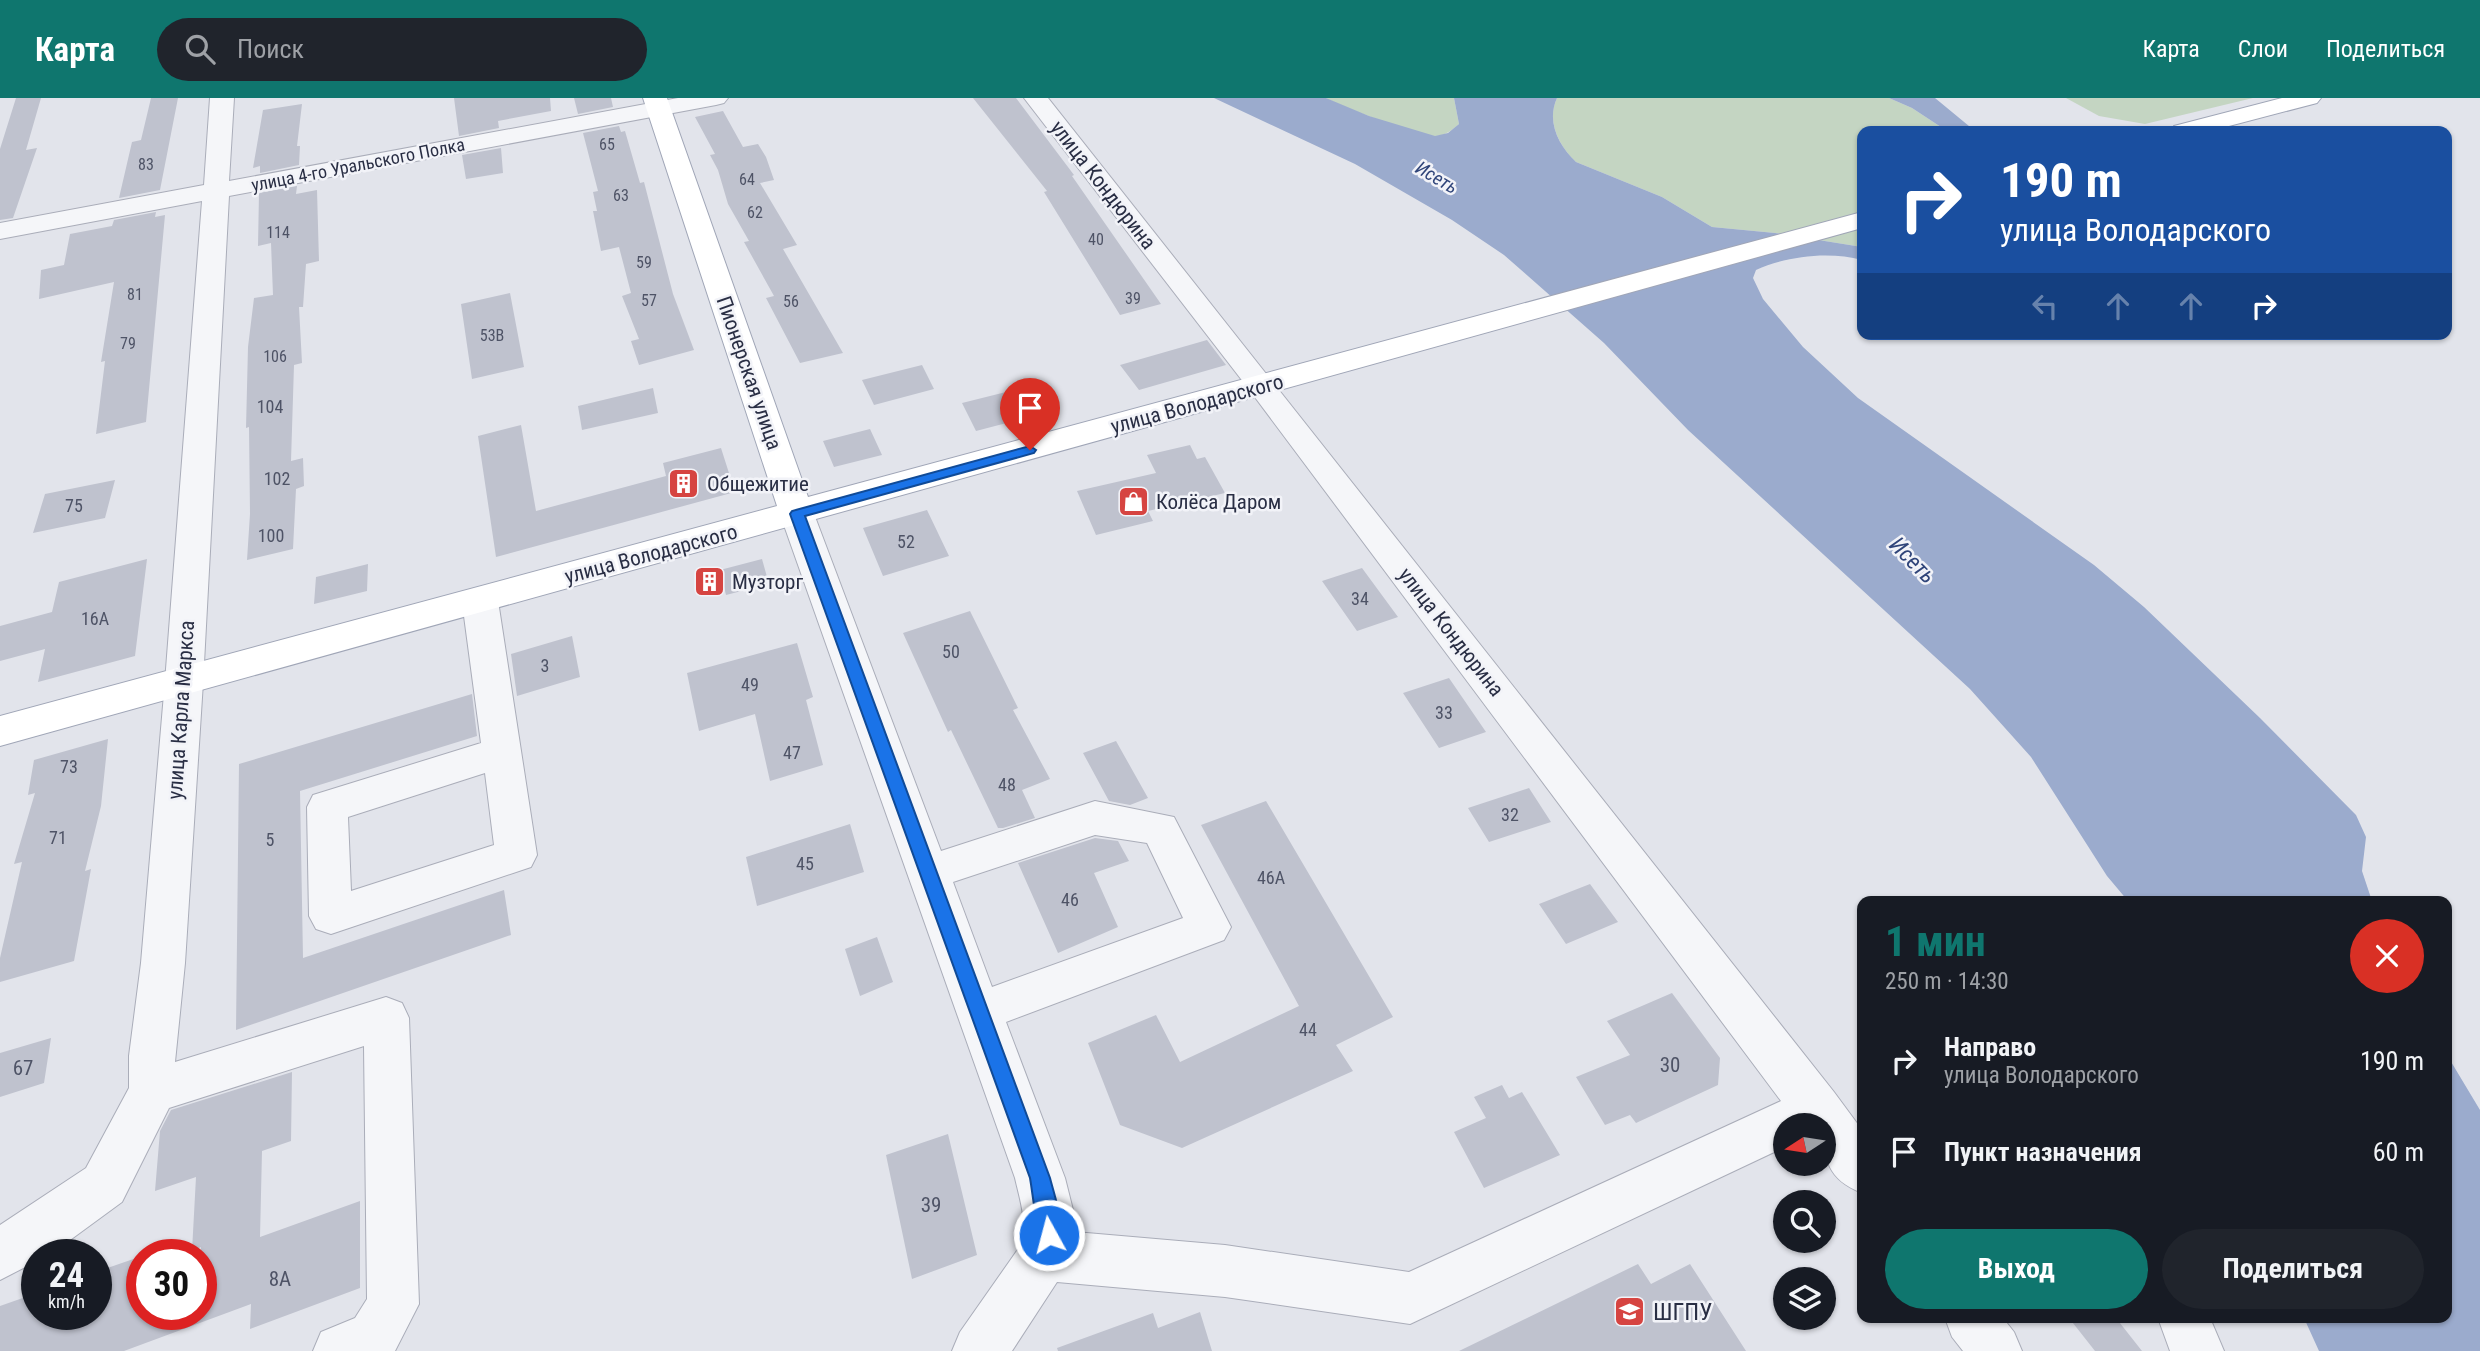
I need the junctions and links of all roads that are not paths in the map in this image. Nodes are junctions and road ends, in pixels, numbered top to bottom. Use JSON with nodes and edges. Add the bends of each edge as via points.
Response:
{"nodes":[{"id":1,"x":222,"y":98,"type":"edge"},
{"id":2,"x":716,"y":98,"type":"edge"},
{"id":3,"x":1036,"y":98,"type":"edge"},
{"id":4,"x":2309,"y":98,"type":"edge"},
{"id":5,"x":657,"y":103,"type":"edge"},
{"id":6,"x":2202,"y":126,"type":"edge"},
{"id":7,"x":215,"y":192,"type":"junction"},
{"id":8,"x":1857,"y":221,"type":"edge"},
{"id":9,"x":0,"y":231,"type":"edge"},
{"id":10,"x":1262,"y":386,"type":"junction"},
{"id":11,"x":797,"y":514,"type":"junction"},
{"id":12,"x":480,"y":601,"type":"junction"},
{"id":13,"x":184,"y":682,"type":"junction"},
{"id":14,"x":0,"y":731,"type":"edge"},
{"id":15,"x":502,"y":752,"type":"junction"},
{"id":16,"x":928,"y":873,"type":"junction"},
{"id":17,"x":979,"y":1012,"type":"junction"},
{"id":18,"x":153,"y":1091,"type":"junction"},
{"id":19,"x":1817,"y":1108,"type":"junction"},
{"id":20,"x":1857,"y":1162,"type":"edge"},
{"id":21,"x":0,"y":1254,"type":"edge"},
{"id":22,"x":1044,"y":1255,"type":"junction"},
{"id":23,"x":1975,"y":1323,"type":"edge"},
{"id":24,"x":2186,"y":1323,"type":"edge"},
{"id":25,"x":992,"y":1339,"type":"edge"},
{"id":26,"x":340,"y":1351,"type":"edge"},
{"id":27,"x":1996,"y":1351,"type":"edge"},
{"id":28,"x":2197,"y":1351,"type":"edge"}],
"edges":[{"from":1,"to":7,"type":"street","name":"улица Карла Маркса"},
{"from":2,"to":5,"type":"street","name":"улица 4-го Уральского Полка"},
{"from":3,"to":10,"type":"street","name":"улица Кондюрина"},
{"from":4,"to":6,"type":"main road"},
{"from":5,"to":7,"type":"street","name":"улица 4-го Уральского Полка"},
{"from":5,"to":11,"type":"main road","name":"Пионерская улица"},
{"from":7,"to":9,"type":"street","name":"улица 4-го Уральского Полка"},
{"from":7,"to":13,"type":"street","name":"улица Карла Маркса"},
{"from":8,"to":10,"type":"main road","name":"улица Володарского"},
{"from":10,"to":11,"type":"main road","name":"улица Володарского"},
{"from":10,"to":19,"type":"street","name":"улица Кондюрина"},
{"from":11,"to":12,"type":"main road","name":"улица Володарского"},
{"from":11,"to":16,"type":"street","name":"Пионерская улица"},
{"from":12,"to":13,"type":"main road","name":"улица Володарского"},
{"from":12,"to":15,"type":"street"},
{"from":13,"to":14,"type":"main road","name":"улица Володарского"},
{"from":13,"to":18,"type":"street","name":"улица Карла Маркса","via":[[152,1056]]},
{"from":15,"to":15,"type":"street","via":[[516,855],[331,916],[327,807]]},
{"from":16,"to":17,"type":"street","name":"Пионерская улица"},
{"from":16,"to":17,"type":"street","via":[[1095,818],[1160,829],[1209,927]]},
{"from":17,"to":22,"type":"street","name":"Пионерская улица","via":[[1040,1178],[1049,1217]]},
{"from":18,"to":21,"type":"street","name":"улица Карла Маркса","via":[[104,1185]]},
{"from":18,"to":26,"type":"street","via":[[386,1018],[393,1304],[374,1337]]},
{"from":19,"to":20,"type":"street","name":"улица Кондюрина"},
{"from":19,"to":22,"type":"street","via":[[1410,1298],[1225,1271]]},
{"from":22,"to":25,"type":"street","name":"Пионерская улица"},
{"from":23,"to":27,"type":"street"},
{"from":24,"to":28,"type":"street"}]}
